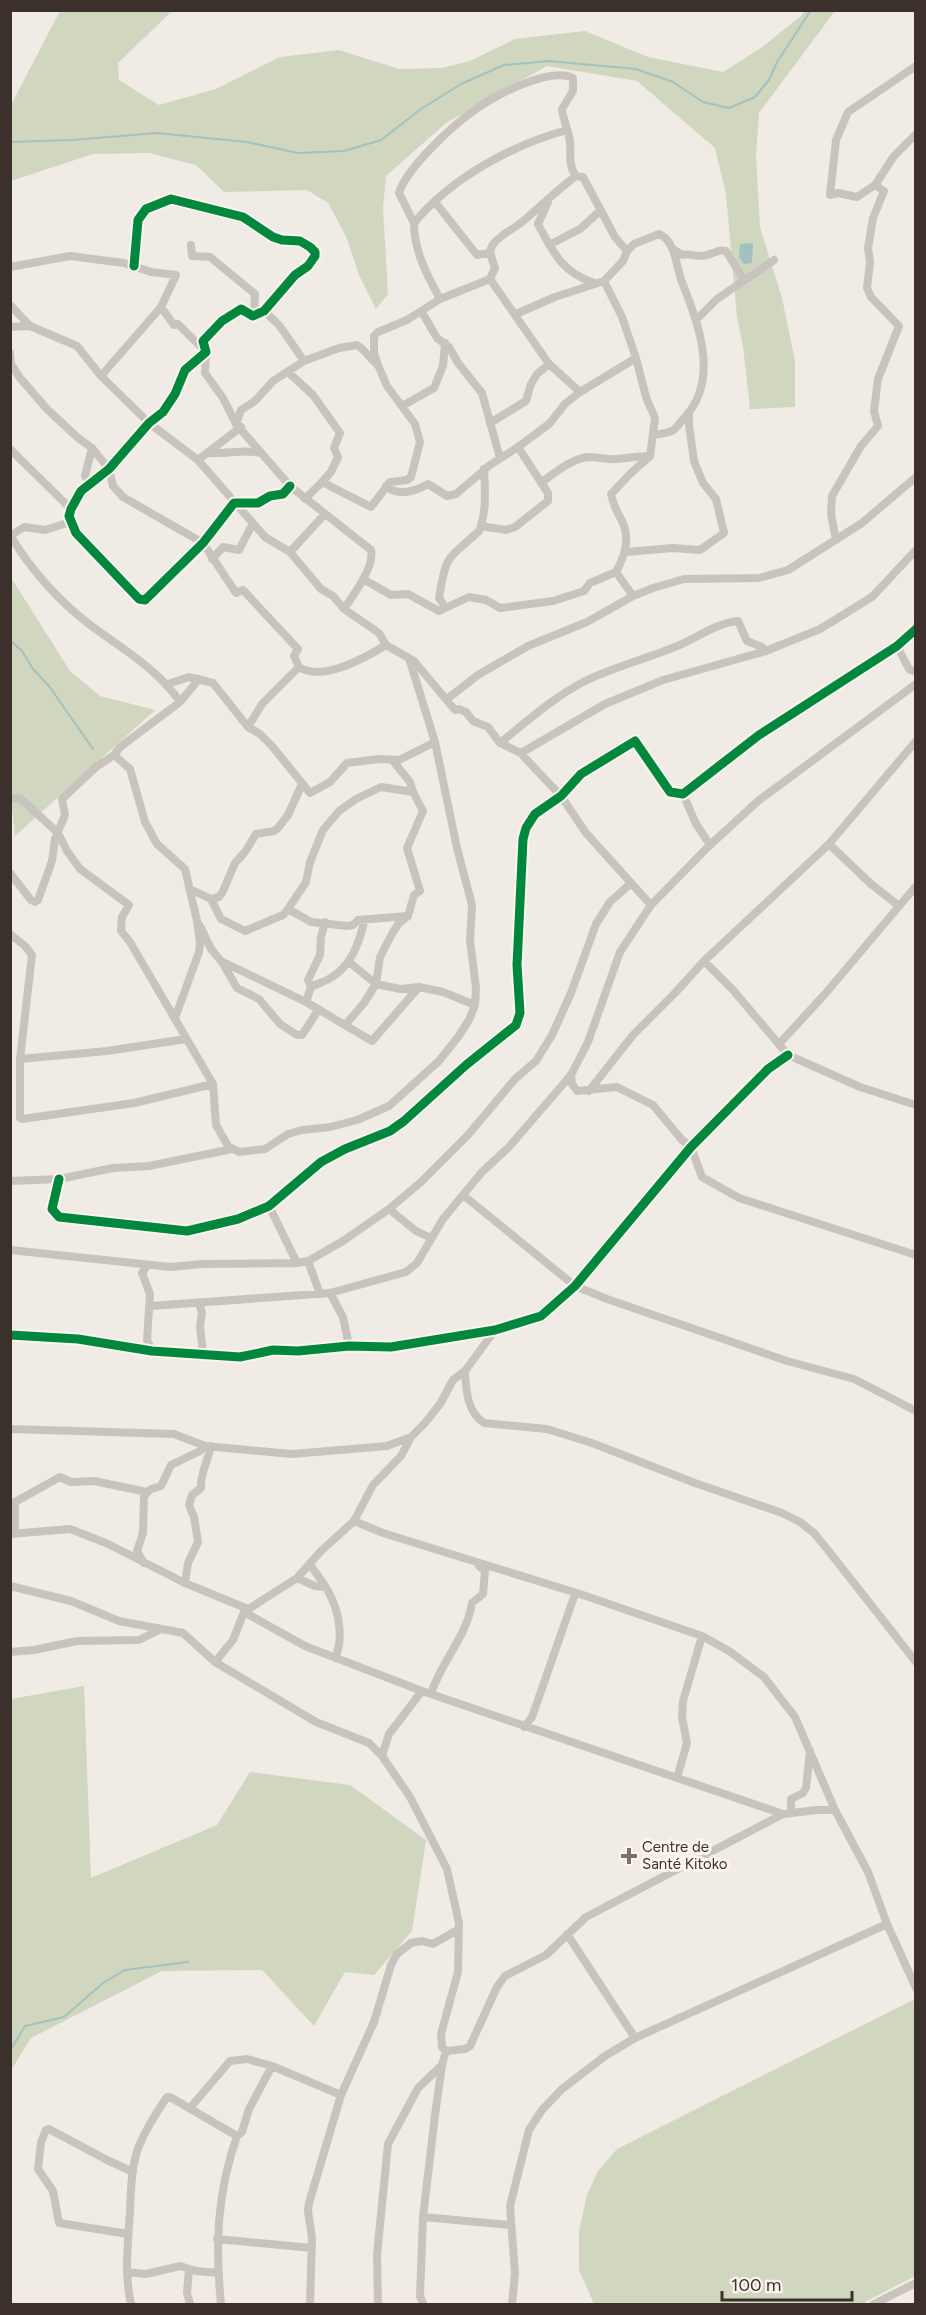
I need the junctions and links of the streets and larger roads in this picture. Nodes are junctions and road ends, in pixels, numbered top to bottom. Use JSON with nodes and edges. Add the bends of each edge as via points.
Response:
{"nodes":[{"id":1,"x":915,"y":66,"type":"edge"},
{"id":2,"x":567,"y":130,"type":"junction"},
{"id":3,"x":915,"y":134,"type":"edge"},
{"id":4,"x":576,"y":176,"type":"junction"},
{"id":5,"x":875,"y":185,"type":"junction"},
{"id":6,"x":550,"y":197,"type":"junction"},
{"id":7,"x":435,"y":202,"type":"junction"},
{"id":8,"x":601,"y":210,"type":"junction"},
{"id":9,"x":414,"y":223,"type":"junction"},
{"id":10,"x":191,"y":245,"type":"dead end"},
{"id":11,"x":549,"y":245,"type":"junction"},
{"id":12,"x":673,"y":249,"type":"junction"},
{"id":13,"x":627,"y":251,"type":"junction"},
{"id":14,"x":490,"y":253,"type":"junction"},
{"id":15,"x":774,"y":260,"type":"dead end"},
{"id":16,"x":134,"y":266,"type":"junction"},
{"id":17,"x":10,"y":267,"type":"edge"},
{"id":18,"x":490,"y":279,"type":"junction"},
{"id":19,"x":744,"y":280,"type":"junction"},
{"id":20,"x":604,"y":281,"type":"junction"},
{"id":21,"x":595,"y":283,"type":"junction"},
{"id":22,"x":440,"y":299,"type":"junction"},
{"id":23,"x":10,"y":305,"type":"edge"},
{"id":24,"x":161,"y":307,"type":"junction"},
{"id":25,"x":264,"y":311,"type":"junction"},
{"id":26,"x":422,"y":312,"type":"junction"},
{"id":27,"x":516,"y":314,"type":"junction"},
{"id":28,"x":254,"y":315,"type":"junction"},
{"id":29,"x":697,"y":319,"type":"junction"},
{"id":30,"x":30,"y":326,"type":"junction"},
{"id":31,"x":10,"y":327,"type":"edge"},
{"id":32,"x":445,"y":343,"type":"junction"},
{"id":33,"x":206,"y":351,"type":"junction"},
{"id":34,"x":10,"y":353,"type":"edge"},
{"id":35,"x":636,"y":358,"type":"junction"},
{"id":36,"x":304,"y":361,"type":"junction"},
{"id":37,"x":549,"y":364,"type":"junction"},
{"id":38,"x":378,"y":365,"type":"junction"},
{"id":39,"x":288,"y":372,"type":"junction"},
{"id":40,"x":101,"y":376,"type":"junction"},
{"id":41,"x":580,"y":392,"type":"junction"},
{"id":42,"x":402,"y":406,"type":"junction"},
{"id":43,"x":689,"y":413,"type":"junction"},
{"id":44,"x":149,"y":423,"type":"junction"},
{"id":45,"x":490,"y":423,"type":"junction"},
{"id":46,"x":239,"y":425,"type":"junction"},
{"id":47,"x":654,"y":435,"type":"junction"},
{"id":48,"x":518,"y":447,"type":"junction"},
{"id":49,"x":92,"y":448,"type":"junction"},
{"id":50,"x":10,"y":449,"type":"edge"},
{"id":51,"x":209,"y":453,"type":"junction"},
{"id":52,"x":262,"y":453,"type":"junction"},
{"id":53,"x":650,"y":456,"type":"junction"},
{"id":54,"x":500,"y":458,"type":"junction"},
{"id":55,"x":198,"y":460,"type":"junction"},
{"id":56,"x":484,"y":469,"type":"junction"},
{"id":57,"x":110,"y":470,"type":"junction"},
{"id":58,"x":85,"y":476,"type":"junction"},
{"id":59,"x":915,"y":477,"type":"edge"},
{"id":60,"x":322,"y":482,"type":"junction"},
{"id":61,"x":541,"y":483,"type":"junction"},
{"id":62,"x":90,"y":484,"type":"junction"},
{"id":63,"x":290,"y":486,"type":"junction"},
{"id":64,"x":386,"y":486,"type":"junction"},
{"id":65,"x":81,"y":491,"type":"junction"},
{"id":66,"x":304,"y":499,"type":"junction"},
{"id":67,"x":234,"y":503,"type":"junction"},
{"id":68,"x":71,"y":509,"type":"junction"},
{"id":69,"x":324,"y":515,"type":"junction"},
{"id":70,"x":70,"y":522,"type":"junction"},
{"id":71,"x":253,"y":523,"type":"junction"},
{"id":72,"x":481,"y":526,"type":"junction"},
{"id":73,"x":836,"y":540,"type":"junction"},
{"id":74,"x":202,"y":543,"type":"junction"},
{"id":75,"x":915,"y":550,"type":"edge"},
{"id":76,"x":290,"y":552,"type":"junction"},
{"id":77,"x":626,"y":552,"type":"junction"},
{"id":78,"x":212,"y":559,"type":"junction"},
{"id":79,"x":616,"y":572,"type":"junction"},
{"id":80,"x":363,"y":579,"type":"junction"},
{"id":81,"x":633,"y":596,"type":"junction"},
{"id":82,"x":445,"y":608,"type":"junction"},
{"id":83,"x":344,"y":609,"type":"junction"},
{"id":84,"x":915,"y":628,"type":"edge"},
{"id":85,"x":386,"y":645,"type":"junction"},
{"id":86,"x":897,"y":646,"type":"junction"},
{"id":87,"x":766,"y":651,"type":"junction"},
{"id":88,"x":409,"y":658,"type":"junction"},
{"id":89,"x":299,"y":667,"type":"junction"},
{"id":90,"x":915,"y":672,"type":"edge"},
{"id":91,"x":199,"y":679,"type":"junction"},
{"id":92,"x":168,"y":684,"type":"junction"},
{"id":93,"x":915,"y":684,"type":"edge"},
{"id":94,"x":447,"y":699,"type":"junction"},
{"id":95,"x":180,"y":702,"type":"junction"},
{"id":96,"x":248,"y":727,"type":"junction"},
{"id":97,"x":915,"y":741,"type":"edge"},
{"id":98,"x":435,"y":742,"type":"junction"},
{"id":99,"x":500,"y":742,"type":"junction"},
{"id":100,"x":521,"y":753,"type":"junction"},
{"id":101,"x":114,"y":755,"type":"junction"},
{"id":102,"x":393,"y":761,"type":"junction"},
{"id":103,"x":302,"y":784,"type":"junction"},
{"id":104,"x":412,"y":792,"type":"junction"},
{"id":105,"x":683,"y":794,"type":"junction"},
{"id":106,"x":561,"y":796,"type":"junction"},
{"id":107,"x":10,"y":798,"type":"edge"},
{"id":108,"x":58,"y":833,"type":"junction"},
{"id":109,"x":710,"y":844,"type":"junction"},
{"id":110,"x":829,"y":844,"type":"junction"},
{"id":111,"x":10,"y":873,"type":"edge"},
{"id":112,"x":630,"y":884,"type":"junction"},
{"id":113,"x":915,"y":886,"type":"edge"},
{"id":114,"x":190,"y":889,"type":"junction"},
{"id":115,"x":211,"y":899,"type":"junction"},
{"id":116,"x":651,"y":904,"type":"junction"},
{"id":117,"x":899,"y":906,"type":"junction"},
{"id":118,"x":288,"y":909,"type":"junction"},
{"id":119,"x":408,"y":916,"type":"junction"},
{"id":120,"x":365,"y":919,"type":"junction"},
{"id":121,"x":197,"y":921,"type":"junction"},
{"id":122,"x":325,"y":922,"type":"junction"},
{"id":123,"x":10,"y":934,"type":"edge"},
{"id":124,"x":221,"y":961,"type":"junction"},
{"id":125,"x":704,"y":961,"type":"junction"},
{"id":126,"x":349,"y":962,"type":"junction"},
{"id":127,"x":376,"y":984,"type":"junction"},
{"id":128,"x":311,"y":987,"type":"junction"},
{"id":129,"x":419,"y":987,"type":"junction"},
{"id":130,"x":306,"y":1002,"type":"junction"},
{"id":131,"x":475,"y":1005,"type":"junction"},
{"id":132,"x":319,"y":1009,"type":"junction"},
{"id":133,"x":175,"y":1018,"type":"junction"},
{"id":134,"x":346,"y":1024,"type":"junction"},
{"id":135,"x":186,"y":1039,"type":"junction"},
{"id":136,"x":778,"y":1044,"type":"junction"},
{"id":137,"x":788,"y":1055,"type":"junction"},
{"id":138,"x":20,"y":1059,"type":"junction"},
{"id":139,"x":571,"y":1075,"type":"junction"},
{"id":140,"x":213,"y":1084,"type":"junction"},
{"id":141,"x":589,"y":1091,"type":"junction"},
{"id":142,"x":915,"y":1105,"type":"edge"},
{"id":143,"x":691,"y":1147,"type":"junction"},
{"id":144,"x":232,"y":1149,"type":"junction"},
{"id":145,"x":59,"y":1179,"type":"junction"},
{"id":146,"x":10,"y":1181,"type":"edge"},
{"id":147,"x":463,"y":1195,"type":"junction"},
{"id":148,"x":269,"y":1206,"type":"junction"},
{"id":149,"x":389,"y":1209,"type":"junction"},
{"id":150,"x":431,"y":1238,"type":"junction"},
{"id":151,"x":10,"y":1250,"type":"edge"},
{"id":152,"x":915,"y":1256,"type":"edge"},
{"id":153,"x":309,"y":1261,"type":"junction"},
{"id":154,"x":297,"y":1263,"type":"junction"},
{"id":155,"x":147,"y":1266,"type":"junction"},
{"id":156,"x":575,"y":1286,"type":"junction"},
{"id":157,"x":330,"y":1293,"type":"junction"},
{"id":158,"x":320,"y":1294,"type":"junction"},
{"id":159,"x":199,"y":1303,"type":"junction"},
{"id":160,"x":151,"y":1306,"type":"junction"},
{"id":161,"x":495,"y":1330,"type":"junction"},
{"id":162,"x":10,"y":1335,"type":"edge"},
{"id":163,"x":349,"y":1346,"type":"junction"},
{"id":164,"x":152,"y":1350,"type":"junction"},
{"id":165,"x":203,"y":1353,"type":"junction"},
{"id":166,"x":465,"y":1371,"type":"junction"},
{"id":167,"x":915,"y":1411,"type":"edge"},
{"id":168,"x":10,"y":1429,"type":"edge"},
{"id":169,"x":411,"y":1437,"type":"junction"},
{"id":170,"x":208,"y":1446,"type":"junction"},
{"id":171,"x":387,"y":1446,"type":"junction"},
{"id":172,"x":401,"y":1456,"type":"junction"},
{"id":173,"x":147,"y":1492,"type":"junction"},
{"id":174,"x":354,"y":1521,"type":"junction"},
{"id":175,"x":13,"y":1534,"type":"edge"},
{"id":176,"x":474,"y":1562,"type":"junction"},
{"id":177,"x":144,"y":1564,"type":"junction"},
{"id":178,"x":310,"y":1564,"type":"junction"},
{"id":179,"x":297,"y":1578,"type":"junction"},
{"id":180,"x":185,"y":1584,"type":"junction"},
{"id":181,"x":10,"y":1586,"type":"edge"},
{"id":182,"x":325,"y":1587,"type":"junction"},
{"id":183,"x":575,"y":1594,"type":"junction"},
{"id":184,"x":246,"y":1611,"type":"junction"},
{"id":185,"x":183,"y":1633,"type":"junction"},
{"id":186,"x":702,"y":1636,"type":"junction"},
{"id":187,"x":10,"y":1652,"type":"edge"},
{"id":188,"x":335,"y":1658,"type":"junction"},
{"id":189,"x":215,"y":1662,"type":"junction"},
{"id":190,"x":915,"y":1662,"type":"edge"},
{"id":191,"x":422,"y":1691,"type":"junction"},
{"id":192,"x":431,"y":1694,"type":"junction"},
{"id":193,"x":524,"y":1727,"type":"junction"},
{"id":194,"x":811,"y":1750,"type":"junction"},
{"id":195,"x":382,"y":1756,"type":"junction"},
{"id":196,"x":676,"y":1778,"type":"junction"},
{"id":197,"x":835,"y":1810,"type":"junction"},
{"id":198,"x":787,"y":1813,"type":"junction"},
{"id":199,"x":887,"y":1923,"type":"junction"},
{"id":200,"x":459,"y":1929,"type":"junction"},
{"id":201,"x":567,"y":1934,"type":"junction"},
{"id":202,"x":915,"y":1988,"type":"edge"},
{"id":203,"x":635,"y":2038,"type":"junction"},
{"id":204,"x":446,"y":2050,"type":"junction"},
{"id":205,"x":442,"y":2065,"type":"junction"},
{"id":206,"x":272,"y":2066,"type":"junction"},
{"id":207,"x":341,"y":2095,"type":"junction"},
{"id":208,"x":190,"y":2108,"type":"junction"},
{"id":209,"x":237,"y":2136,"type":"junction"},
{"id":210,"x":133,"y":2172,"type":"junction"},
{"id":211,"x":423,"y":2217,"type":"junction"},
{"id":212,"x":510,"y":2225,"type":"junction"},
{"id":213,"x":128,"y":2234,"type":"junction"},
{"id":214,"x":218,"y":2240,"type":"junction"},
{"id":215,"x":312,"y":2248,"type":"junction"},
{"id":216,"x":189,"y":2269,"type":"junction"},
{"id":217,"x":127,"y":2272,"type":"junction"},
{"id":218,"x":219,"y":2273,"type":"junction"},
{"id":219,"x":915,"y":2283,"type":"edge"},
{"id":220,"x":131,"y":2304,"type":"edge"},
{"id":221,"x":190,"y":2304,"type":"edge"},
{"id":222,"x":221,"y":2304,"type":"edge"},
{"id":223,"x":310,"y":2304,"type":"edge"},
{"id":224,"x":378,"y":2304,"type":"edge"},
{"id":225,"x":423,"y":2304,"type":"edge"},
{"id":226,"x":512,"y":2304,"type":"edge"},
{"id":227,"x":874,"y":2304,"type":"edge"}],
"edges":[{"from":1,"to":5,"type":"street","via":[[848,112],[836,140],[830,195],[857,197]]},
{"from":2,"to":4,"type":"street","via":[[570,161]]},
{"from":2,"to":7,"type":"street","via":[[504,153]]},
{"from":2,"to":9,"type":"street","via":[[562,109],[574,85],[573,78],[564,75],[515,88],[472,111],[424,156],[401,186],[401,200]]},
{"from":3,"to":5,"type":"street"},
{"from":4,"to":6,"type":"street"},
{"from":4,"to":8,"type":"street","via":[[585,179]]},
{"from":5,"to":73,"type":"street","via":[[884,192],[873,218],[867,288],[899,326],[878,379],[874,411],[878,426],[858,450],[832,496]]},
{"from":6,"to":11,"type":"street","via":[[538,224]]},
{"from":6,"to":14,"type":"street","via":[[501,236]]},
{"from":7,"to":9,"type":"street"},
{"from":7,"to":14,"type":"street","via":[[477,255]]},
{"from":8,"to":11,"type":"street","via":[[580,229]]},
{"from":8,"to":13,"type":"street"},
{"from":9,"to":22,"type":"street","via":[[423,266]]},
{"from":10,"to":28,"type":"street","via":[[192,256],[210,257],[255,294]]},
{"from":11,"to":21,"type":"street","via":[[566,270]]},
{"from":12,"to":13,"type":"street","via":[[659,234],[633,244]]},
{"from":12,"to":19,"type":"street","via":[[682,255],[705,256],[726,251]]},
{"from":12,"to":29,"type":"street"},
{"from":13,"to":20,"type":"street"},
{"from":14,"to":18,"type":"street","via":[[495,268]]},
{"from":15,"to":19,"type":"street"},
{"from":16,"to":17,"type":"street","via":[[68,256]]},
{"from":16,"to":24,"type":"street","via":[[177,276]]},
{"from":16,"to":25,"type":"street","via":[[138,220],[147,209],[167,200],[243,217],[273,237],[300,240],[315,252],[313,261],[295,275]]},
{"from":18,"to":22,"type":"street"},
{"from":18,"to":27,"type":"street"},
{"from":19,"to":29,"type":"street","via":[[709,305]]},
{"from":20,"to":21,"type":"street"},
{"from":20,"to":35,"type":"street","via":[[622,316]]},
{"from":21,"to":27,"type":"street"},
{"from":22,"to":26,"type":"street"},
{"from":23,"to":30,"type":"street"},
{"from":24,"to":33,"type":"street","via":[[174,326],[178,324]]},
{"from":24,"to":40,"type":"street"},
{"from":25,"to":28,"type":"street"},
{"from":25,"to":36,"type":"street"},
{"from":26,"to":32,"type":"street","via":[[437,338]]},
{"from":26,"to":38,"type":"street","via":[[375,333]]},
{"from":27,"to":37,"type":"street"},
{"from":28,"to":33,"type":"street","via":[[241,309],[222,321],[203,341]]},
{"from":29,"to":43,"type":"street","via":[[703,383]]},
{"from":30,"to":31,"type":"street"},
{"from":30,"to":40,"type":"street","via":[[77,346]]},
{"from":32,"to":42,"type":"street","via":[[434,388]]},
{"from":32,"to":45,"type":"street","via":[[482,393]]},
{"from":33,"to":44,"type":"street","via":[[185,370],[163,412]]},
{"from":33,"to":46,"type":"street","via":[[205,373]]},
{"from":34,"to":49,"type":"street","via":[[11,364],[32,393]]},
{"from":35,"to":41,"type":"street"},
{"from":35,"to":47,"type":"street","via":[[655,418]]},
{"from":36,"to":38,"type":"street","via":[[357,345]]},
{"from":36,"to":39,"type":"street"},
{"from":37,"to":41,"type":"street"},
{"from":37,"to":45,"type":"street","via":[[537,374],[526,401]]},
{"from":38,"to":42,"type":"street"},
{"from":39,"to":46,"type":"street","via":[[244,407]]},
{"from":39,"to":60,"type":"street","via":[[313,395],[340,433],[334,448],[336,465]]},
{"from":40,"to":44,"type":"street"},
{"from":41,"to":48,"type":"street","via":[[549,424]]},
{"from":42,"to":64,"type":"street","via":[[415,424],[420,441],[411,477]]},
{"from":43,"to":47,"type":"street","via":[[673,430]]},
{"from":43,"to":77,"type":"street","via":[[694,461],[703,483],[716,499],[724,533],[700,550]]},
{"from":44,"to":55,"type":"street"},
{"from":44,"to":57,"type":"street"},
{"from":45,"to":54,"type":"street"},
{"from":46,"to":51,"type":"street"},
{"from":46,"to":52,"type":"street"},
{"from":47,"to":53,"type":"street"},
{"from":48,"to":54,"type":"street"},
{"from":48,"to":61,"type":"street"},
{"from":49,"to":57,"type":"street"},
{"from":49,"to":58,"type":"street"},
{"from":50,"to":68,"type":"street"},
{"from":51,"to":52,"type":"street"},
{"from":51,"to":55,"type":"street"},
{"from":52,"to":63,"type":"street"},
{"from":53,"to":61,"type":"street","via":[[580,459]]},
{"from":53,"to":77,"type":"street","via":[[611,494],[623,523]]},
{"from":54,"to":56,"type":"street"},
{"from":55,"to":67,"type":"street"},
{"from":56,"to":64,"type":"street","via":[[456,494],[447,496],[428,484],[407,492]]},
{"from":56,"to":72,"type":"street"},
{"from":57,"to":62,"type":"street"},
{"from":57,"to":74,"type":"street","via":[[113,486],[123,497]]},
{"from":58,"to":62,"type":"street"},
{"from":58,"to":65,"type":"street"},
{"from":59,"to":73,"type":"street","via":[[862,524]]},
{"from":60,"to":64,"type":"street","via":[[369,507]]},
{"from":60,"to":66,"type":"street"},
{"from":61,"to":72,"type":"street","via":[[548,501],[522,523],[506,531]]},
{"from":62,"to":65,"type":"street"},
{"from":63,"to":66,"type":"street"},
{"from":63,"to":67,"type":"street","via":[[283,494],[258,503]]},
{"from":65,"to":68,"type":"street"},
{"from":66,"to":69,"type":"street"},
{"from":67,"to":71,"type":"street"},
{"from":67,"to":74,"type":"street"},
{"from":68,"to":70,"type":"street"},
{"from":69,"to":76,"type":"street"},
{"from":69,"to":80,"type":"street","via":[[371,550]]},
{"from":70,"to":74,"type":"street","via":[[76,533],[142,600]]},
{"from":70,"to":92,"type":"street","via":[[45,530],[24,527],[12,538],[38,576],[87,622]]},
{"from":71,"to":76,"type":"street","via":[[265,537]]},
{"from":71,"to":78,"type":"street","via":[[239,550],[223,547]]},
{"from":72,"to":82,"type":"street","via":[[447,561],[439,598]]},
{"from":73,"to":81,"type":"street","via":[[788,570],[759,578],[684,579]]},
{"from":74,"to":78,"type":"street"},
{"from":75,"to":87,"type":"street","via":[[872,597],[820,630]]},
{"from":76,"to":83,"type":"street"},
{"from":77,"to":79,"type":"street"},
{"from":78,"to":89,"type":"street","via":[[236,593],[243,590],[298,649],[294,656]]},
{"from":79,"to":81,"type":"street"},
{"from":79,"to":82,"type":"street","via":[[590,583],[584,591],[554,602],[500,608],[469,597]]},
{"from":80,"to":82,"type":"street","via":[[390,596],[408,594],[437,611]]},
{"from":80,"to":83,"type":"street"},
{"from":81,"to":94,"type":"street","via":[[587,622],[528,646],[478,675]]},
{"from":83,"to":85,"type":"street","via":[[379,633]]},
{"from":84,"to":86,"type":"street"},
{"from":85,"to":88,"type":"street"},
{"from":85,"to":89,"type":"street","via":[[365,658],[314,673]]},
{"from":86,"to":90,"type":"street","via":[[909,669]]},
{"from":86,"to":105,"type":"street","via":[[759,735]]},
{"from":87,"to":99,"type":"street","via":[[747,641],[738,621],[726,622],[675,647],[585,682]]},
{"from":87,"to":100,"type":"street","via":[[663,680],[615,700]]},
{"from":88,"to":94,"type":"street"},
{"from":88,"to":98,"type":"street"},
{"from":89,"to":96,"type":"street","via":[[262,704]]},
{"from":91,"to":92,"type":"street","via":[[187,677]]},
{"from":91,"to":95,"type":"street"},
{"from":91,"to":96,"type":"street","via":[[213,683]]},
{"from":92,"to":95,"type":"street"},
{"from":93,"to":109,"type":"street","via":[[758,801]]},
{"from":94,"to":99,"type":"street","via":[[455,710],[466,712]]},
{"from":95,"to":101,"type":"street"},
{"from":96,"to":103,"type":"street","via":[[272,746]]},
{"from":97,"to":110,"type":"street"},
{"from":98,"to":102,"type":"street"},
{"from":98,"to":131,"type":"street","via":[[472,905],[470,940]]},
{"from":99,"to":100,"type":"street"},
{"from":100,"to":106,"type":"street"},
{"from":101,"to":108,"type":"street","via":[[62,799],[65,815]]},
{"from":101,"to":114,"type":"street","via":[[130,769],[145,822],[157,844],[185,869]]},
{"from":102,"to":103,"type":"street","via":[[346,764],[330,782],[311,792]]},
{"from":102,"to":104,"type":"street","via":[[410,782]]},
{"from":103,"to":115,"type":"street","via":[[288,815],[274,831],[256,834],[235,863],[219,897]]},
{"from":104,"to":118,"type":"street","via":[[381,787],[333,816],[322,830],[306,882]]},
{"from":104,"to":119,"type":"street","via":[[423,812],[407,848],[420,891],[414,895]]},
{"from":105,"to":106,"type":"street","via":[[670,792],[635,741],[581,774]]},
{"from":105,"to":109,"type":"street"},
{"from":106,"to":112,"type":"street","via":[[586,833]]},
{"from":106,"to":148,"type":"street","via":[[535,814],[523,839],[517,965],[520,1013],[516,1025],[404,1121],[321,1162]]},
{"from":107,"to":108,"type":"street","via":[[20,798]]},
{"from":108,"to":111,"type":"street","via":[[38,900],[32,900]]},
{"from":108,"to":133,"type":"street","via":[[80,869],[129,905],[120,931]]},
{"from":109,"to":116,"type":"street"},
{"from":110,"to":117,"type":"street"},
{"from":110,"to":125,"type":"street"},
{"from":112,"to":116,"type":"street"},
{"from":112,"to":149,"type":"street","via":[[610,902],[596,924],[571,993],[536,1061],[515,1079],[468,1135]]},
{"from":113,"to":117,"type":"street"},
{"from":114,"to":115,"type":"street"},
{"from":114,"to":121,"type":"street"},
{"from":115,"to":118,"type":"street","via":[[218,916],[245,931],[283,915]]},
{"from":116,"to":139,"type":"street","via":[[620,952],[588,1042]]},
{"from":117,"to":136,"type":"street"},
{"from":118,"to":122,"type":"street","via":[[311,922]]},
{"from":119,"to":120,"type":"street"},
{"from":119,"to":127,"type":"street","via":[[399,923],[380,957]]},
{"from":120,"to":122,"type":"street","via":[[347,926]]},
{"from":120,"to":126,"type":"street"},
{"from":121,"to":124,"type":"street"},
{"from":121,"to":133,"type":"street","via":[[199,952]]},
{"from":122,"to":128,"type":"street","via":[[320,955],[309,980]]},
{"from":123,"to":138,"type":"street","via":[[32,955]]},
{"from":124,"to":130,"type":"street"},
{"from":124,"to":132,"type":"street","via":[[237,988],[259,999],[274,1019],[297,1035],[302,1035]]},
{"from":125,"to":136,"type":"street"},
{"from":125,"to":141,"type":"street","via":[[633,1035]]},
{"from":126,"to":127,"type":"street"},
{"from":126,"to":128,"type":"street"},
{"from":127,"to":129,"type":"street","via":[[400,989]]},
{"from":127,"to":134,"type":"street"},
{"from":128,"to":130,"type":"street"},
{"from":129,"to":131,"type":"street"},
{"from":129,"to":134,"type":"street","via":[[374,1041]]},
{"from":130,"to":132,"type":"street"},
{"from":131,"to":144,"type":"street","via":[[469,1020],[439,1061],[389,1106],[357,1120],[288,1134],[265,1149]]},
{"from":132,"to":134,"type":"street"},
{"from":133,"to":135,"type":"street"},
{"from":135,"to":138,"type":"street"},
{"from":135,"to":140,"type":"street"},
{"from":136,"to":137,"type":"street"},
{"from":137,"to":142,"type":"street","via":[[860,1087]]},
{"from":137,"to":143,"type":"street","via":[[768,1069]]},
{"from":138,"to":140,"type":"street","via":[[22,1119],[134,1103]]},
{"from":139,"to":141,"type":"street","via":[[577,1091]]},
{"from":139,"to":147,"type":"street"},
{"from":140,"to":144,"type":"street","via":[[216,1125]]},
{"from":141,"to":143,"type":"street","via":[[617,1087],[635,1095],[653,1105]]},
{"from":143,"to":152,"type":"street","via":[[702,1177],[739,1198]]},
{"from":143,"to":156,"type":"street"},
{"from":144,"to":145,"type":"street"},
{"from":145,"to":146,"type":"street"},
{"from":145,"to":148,"type":"street","via":[[52,1209],[59,1217],[187,1231],[238,1219]]},
{"from":147,"to":150,"type":"street"},
{"from":147,"to":156,"type":"street"},
{"from":148,"to":154,"type":"street"},
{"from":149,"to":150,"type":"street"},
{"from":149,"to":153,"type":"street"},
{"from":150,"to":157,"type":"street","via":[[417,1263],[406,1272]]},
{"from":151,"to":155,"type":"street"},
{"from":153,"to":154,"type":"street"},
{"from":153,"to":158,"type":"street"},
{"from":154,"to":155,"type":"street"},
{"from":155,"to":160,"type":"street","via":[[142,1273]]},
{"from":156,"to":161,"type":"street","via":[[541,1316]]},
{"from":156,"to":167,"type":"street","via":[[787,1361],[854,1379]]},
{"from":157,"to":158,"type":"street"},
{"from":157,"to":163,"type":"street","via":[[343,1317]]},
{"from":158,"to":159,"type":"street"},
{"from":159,"to":160,"type":"street"},
{"from":159,"to":165,"type":"street"},
{"from":160,"to":164,"type":"street","via":[[147,1340]]},
{"from":161,"to":163,"type":"street","via":[[391,1347]]},
{"from":161,"to":166,"type":"street"},
{"from":162,"to":164,"type":"street","via":[[78,1339]]},
{"from":163,"to":165,"type":"street","via":[[273,1350],[240,1357]]},
{"from":164,"to":165,"type":"street"},
{"from":166,"to":169,"type":"street","via":[[453,1380],[440,1404]]},
{"from":166,"to":190,"type":"street","via":[[472,1412],[484,1423],[547,1429],[592,1443],[800,1522],[814,1533]]},
{"from":168,"to":170,"type":"street","via":[[174,1434]]},
{"from":169,"to":171,"type":"street"},
{"from":169,"to":172,"type":"street"},
{"from":170,"to":171,"type":"street","via":[[292,1454]]},
{"from":170,"to":173,"type":"street","via":[[171,1465],[161,1486]]},
{"from":170,"to":180,"type":"street","via":[[201,1488],[192,1495],[189,1505],[198,1542],[188,1563]]},
{"from":171,"to":172,"type":"street","via":[[397,1449]]},
{"from":172,"to":174,"type":"street","via":[[373,1485]]},
{"from":173,"to":175,"type":"street","via":[[94,1481],[71,1482],[60,1477],[15,1502]]},
{"from":173,"to":177,"type":"street","via":[[143,1500],[144,1533],[137,1550]]},
{"from":174,"to":176,"type":"street"},
{"from":174,"to":178,"type":"street"},
{"from":175,"to":177,"type":"street","via":[[70,1529]]},
{"from":176,"to":183,"type":"street"},
{"from":176,"to":192,"type":"street","via":[[486,1570],[483,1594],[472,1603],[469,1619]]},
{"from":177,"to":180,"type":"street"},
{"from":178,"to":179,"type":"street"},
{"from":178,"to":182,"type":"street"},
{"from":179,"to":182,"type":"street"},
{"from":179,"to":184,"type":"street"},
{"from":180,"to":184,"type":"street"},
{"from":181,"to":185,"type":"street","via":[[70,1601],[119,1621]]},
{"from":182,"to":188,"type":"street","via":[[338,1615],[340,1646]]},
{"from":183,"to":186,"type":"street"},
{"from":183,"to":193,"type":"street","via":[[532,1717]]},
{"from":184,"to":188,"type":"street","via":[[305,1646]]},
{"from":184,"to":189,"type":"street","via":[[233,1640]]},
{"from":185,"to":187,"type":"street","via":[[156,1629],[139,1640],[77,1641]]},
{"from":185,"to":189,"type":"street"},
{"from":186,"to":194,"type":"street","via":[[764,1677],[795,1717]]},
{"from":186,"to":196,"type":"street","via":[[682,1701],[687,1743]]},
{"from":188,"to":191,"type":"street"},
{"from":189,"to":195,"type":"street","via":[[316,1722],[369,1743]]},
{"from":191,"to":192,"type":"street"},
{"from":191,"to":195,"type":"street","via":[[389,1734]]},
{"from":192,"to":193,"type":"street"},
{"from":193,"to":196,"type":"street"},
{"from":194,"to":197,"type":"street"},
{"from":194,"to":198,"type":"street","via":[[806,1788],[791,1799]]},
{"from":195,"to":200,"type":"street","via":[[410,1797],[447,1869]]},
{"from":196,"to":198,"type":"street"},
{"from":197,"to":198,"type":"street"},
{"from":197,"to":199,"type":"street","via":[[868,1872]]},
{"from":198,"to":201,"type":"street","via":[[610,1903]]},
{"from":199,"to":202,"type":"street"},
{"from":199,"to":203,"type":"street"},
{"from":200,"to":204,"type":"street","via":[[458,1972],[441,2034]]},
{"from":200,"to":207,"type":"street","via":[[433,1944],[411,1943],[397,1954],[374,2022]]},
{"from":201,"to":203,"type":"street"},
{"from":201,"to":204,"type":"street","via":[[546,1955],[505,1976],[470,2046]]},
{"from":203,"to":212,"type":"street","via":[[585,2070],[534,2120],[517,2173]]},
{"from":204,"to":205,"type":"street"},
{"from":205,"to":211,"type":"street"},
{"from":205,"to":224,"type":"street","via":[[418,2088],[388,2144],[377,2255]]},
{"from":206,"to":207,"type":"street"},
{"from":206,"to":208,"type":"street","via":[[247,2059],[230,2061]]},
{"from":206,"to":209,"type":"street"},
{"from":207,"to":215,"type":"street","via":[[309,2203]]},
{"from":208,"to":209,"type":"street"},
{"from":208,"to":210,"type":"street","via":[[167,2097],[138,2148]]},
{"from":209,"to":214,"type":"street","via":[[222,2189]]},
{"from":210,"to":213,"type":"street"},
{"from":210,"to":213,"type":"street","via":[[46,2130],[38,2169],[53,2191],[59,2223]]},
{"from":211,"to":212,"type":"street"},
{"from":211,"to":225,"type":"street"},
{"from":212,"to":226,"type":"street","via":[[515,2273]]},
{"from":213,"to":217,"type":"street"},
{"from":214,"to":215,"type":"street"},
{"from":214,"to":218,"type":"street"},
{"from":215,"to":223,"type":"street"},
{"from":216,"to":217,"type":"street","via":[[180,2266],[146,2274]]},
{"from":216,"to":218,"type":"street"},
{"from":216,"to":221,"type":"street"},
{"from":217,"to":220,"type":"street"},
{"from":218,"to":222,"type":"street"},
{"from":219,"to":227,"type":"street"}]}
